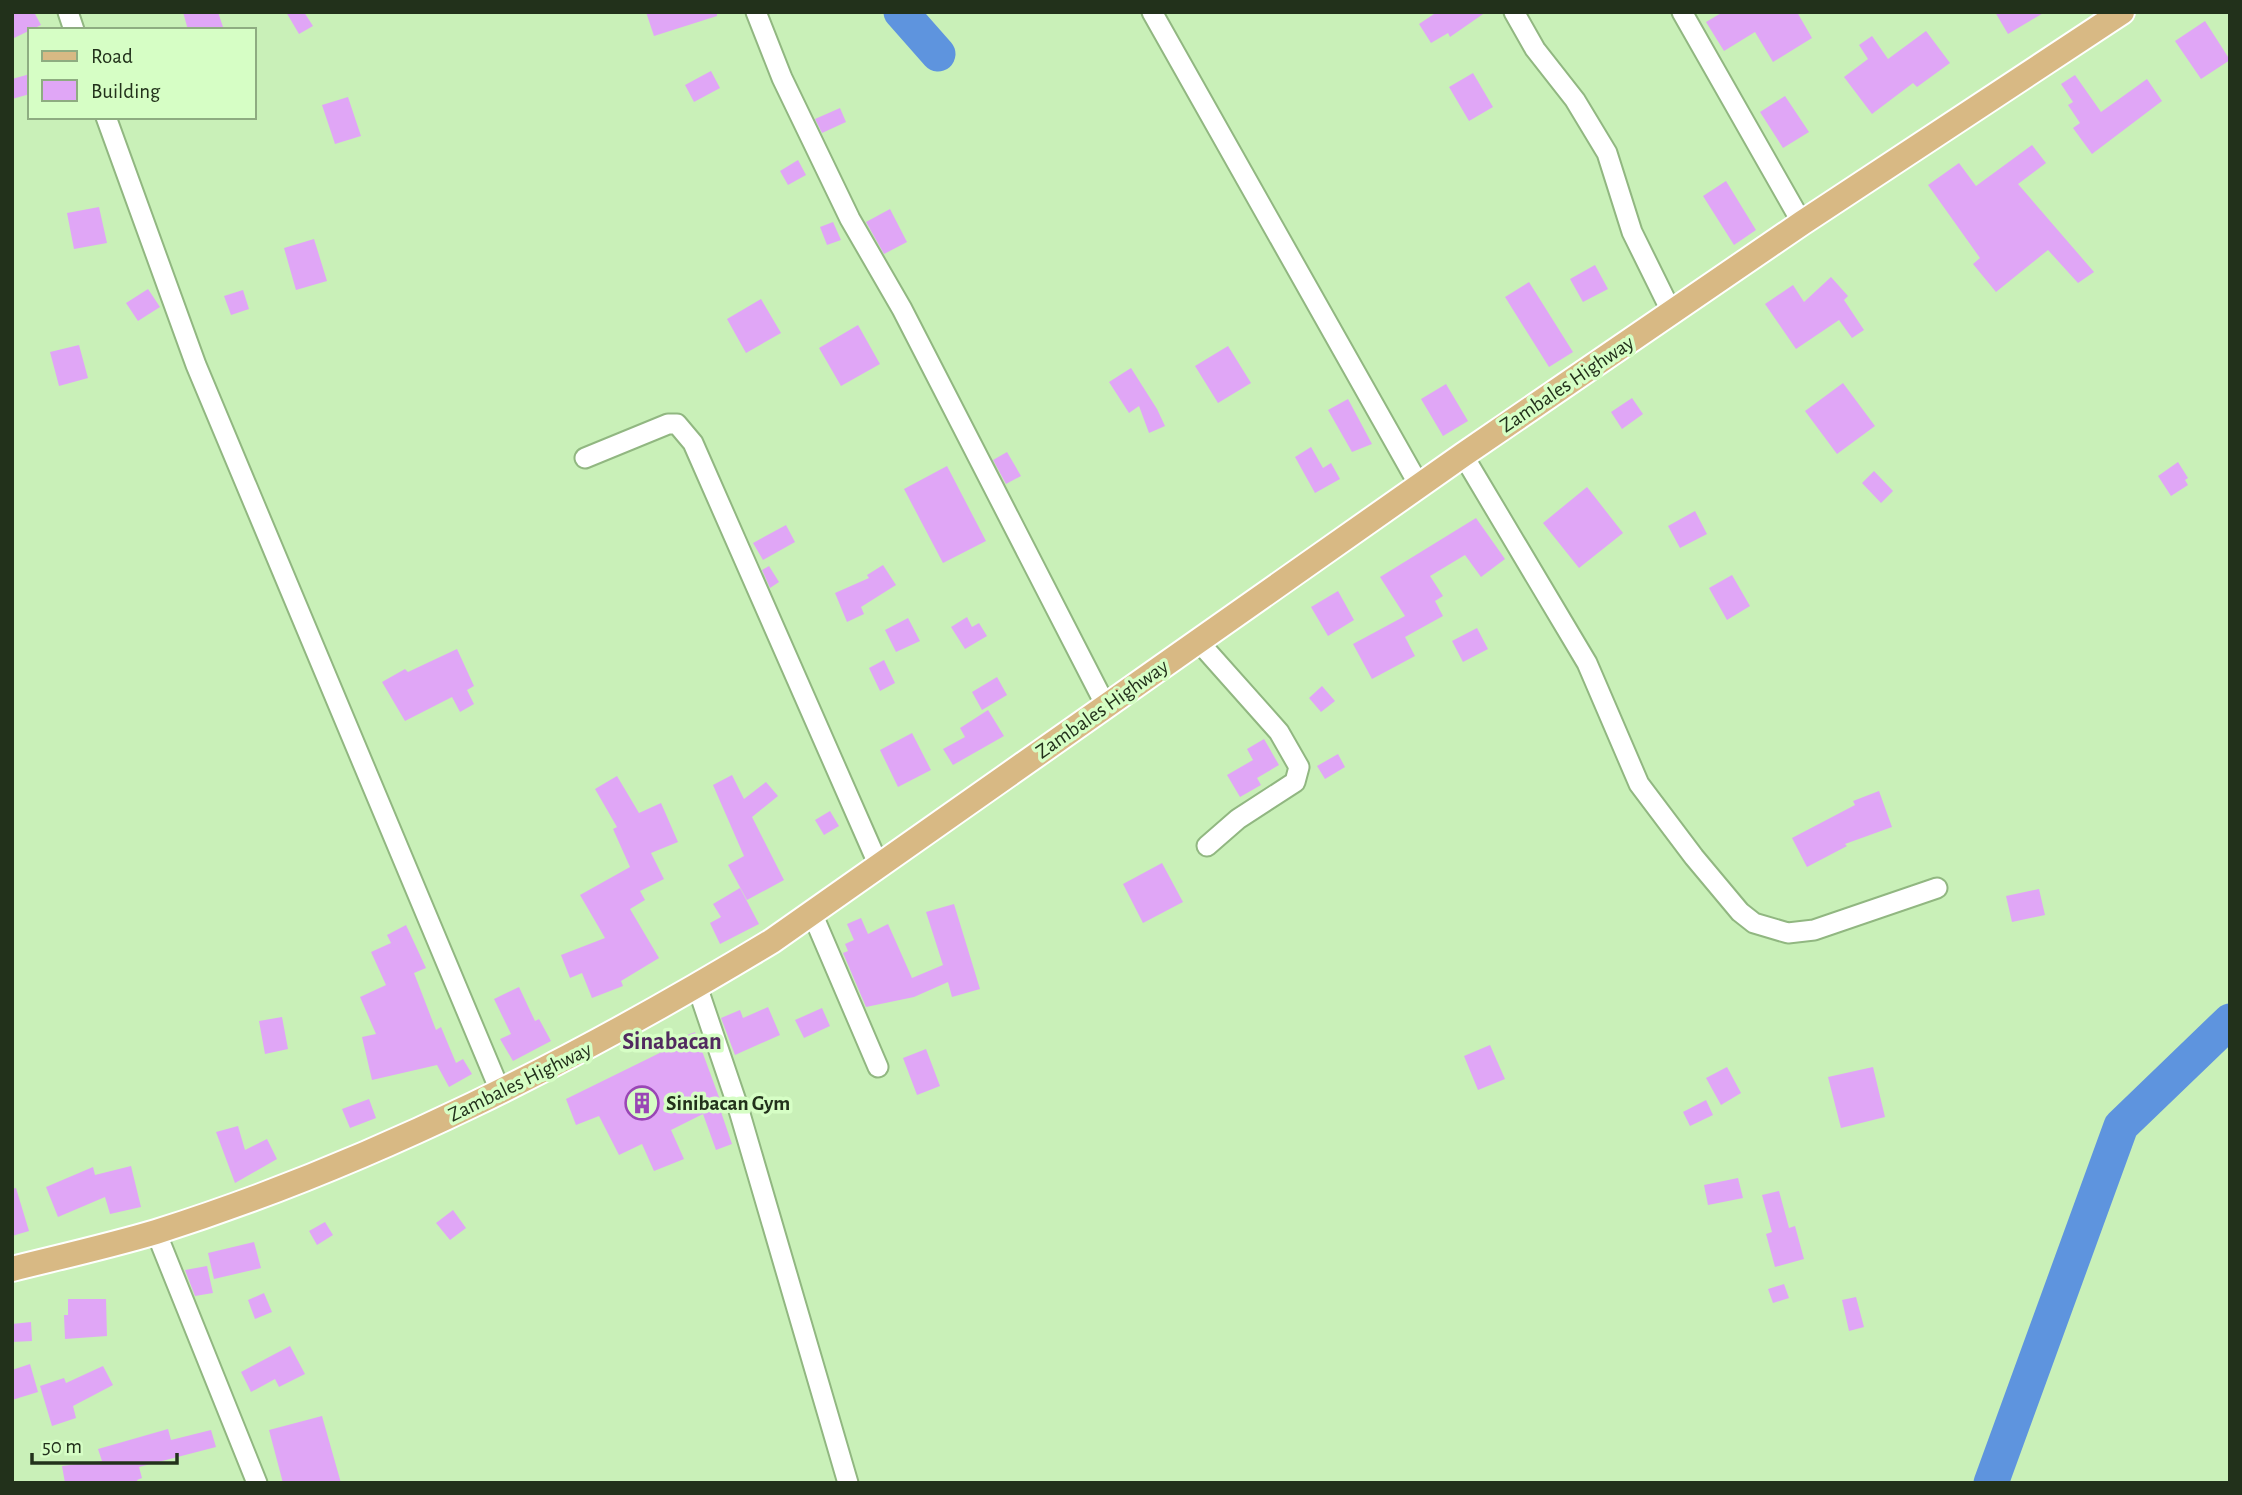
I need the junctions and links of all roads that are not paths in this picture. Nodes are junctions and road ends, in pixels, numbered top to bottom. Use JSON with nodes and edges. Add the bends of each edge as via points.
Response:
{"nodes":[{"id":1,"x":756,"y":12,"type":"edge"},
{"id":2,"x":1152,"y":12,"type":"edge"},
{"id":3,"x":1514,"y":12,"type":"edge"},
{"id":4,"x":1682,"y":12,"type":"edge"},
{"id":5,"x":2122,"y":12,"type":"edge"},
{"id":6,"x":107,"y":119,"type":"edge"},
{"id":7,"x":1802,"y":223,"type":"junction"},
{"id":8,"x":1672,"y":313,"type":"junction"},
{"id":9,"x":1463,"y":455,"type":"junction"},
{"id":10,"x":585,"y":458,"type":"dead end"},
{"id":11,"x":1419,"y":485,"type":"junction"},
{"id":12,"x":1198,"y":641,"type":"junction"},
{"id":13,"x":1106,"y":706,"type":"junction"},
{"id":14,"x":1207,"y":846,"type":"dead end"},
{"id":15,"x":879,"y":866,"type":"junction"},
{"id":16,"x":1937,"y":888,"type":"dead end"},
{"id":17,"x":812,"y":913,"type":"junction"},
{"id":18,"x":697,"y":986,"type":"junction"},
{"id":19,"x":878,"y":1067,"type":"dead end"},
{"id":20,"x":501,"y":1093,"type":"junction"},
{"id":21,"x":156,"y":1232,"type":"junction"},
{"id":22,"x":12,"y":1269,"type":"edge"},
{"id":23,"x":257,"y":1483,"type":"edge"},
{"id":24,"x":848,"y":1483,"type":"edge"}],
"edges":[{"from":1,"to":13,"type":"street","via":[[782,78],[850,219],[902,309]]},
{"from":2,"to":11,"type":"street"},
{"from":3,"to":8,"type":"street","via":[[1607,153],[1632,232]]},
{"from":4,"to":7,"type":"street"},
{"from":5,"to":7,"type":"main road","name":"Zambales Highway"},
{"from":6,"to":20,"type":"street","via":[[196,365]]},
{"from":7,"to":8,"type":"main road","name":"Zambales Highway"},
{"from":8,"to":9,"type":"main road","name":"Zambales Highway"},
{"from":9,"to":11,"type":"main road","name":"Zambales Highway"},
{"from":9,"to":16,"type":"street","via":[[1587,663],[1639,783],[1740,912],[1754,923],[1788,933],[1814,930]]},
{"from":10,"to":15,"type":"street","via":[[668,424],[683,430]]},
{"from":11,"to":12,"type":"main road","name":"Zambales Highway"},
{"from":12,"to":13,"type":"main road","name":"Zambales Highway"},
{"from":12,"to":14,"type":"street","via":[[1279,732],[1299,767],[1295,782],[1238,819]]},
{"from":13,"to":15,"type":"main road","name":"Zambales Highway"},
{"from":15,"to":17,"type":"main road","name":"Zambales Highway"},
{"from":17,"to":18,"type":"main road","name":"Zambales Highway"},
{"from":17,"to":19,"type":"street"},
{"from":18,"to":20,"type":"main road","name":"Zambales Highway"},
{"from":18,"to":24,"type":"street","via":[[738,1107]]},
{"from":20,"to":21,"type":"main road","name":"Zambales Highway","via":[[370,1153]]},
{"from":21,"to":22,"type":"main road","name":"Zambales Highway"},
{"from":21,"to":23,"type":"street"}]}
